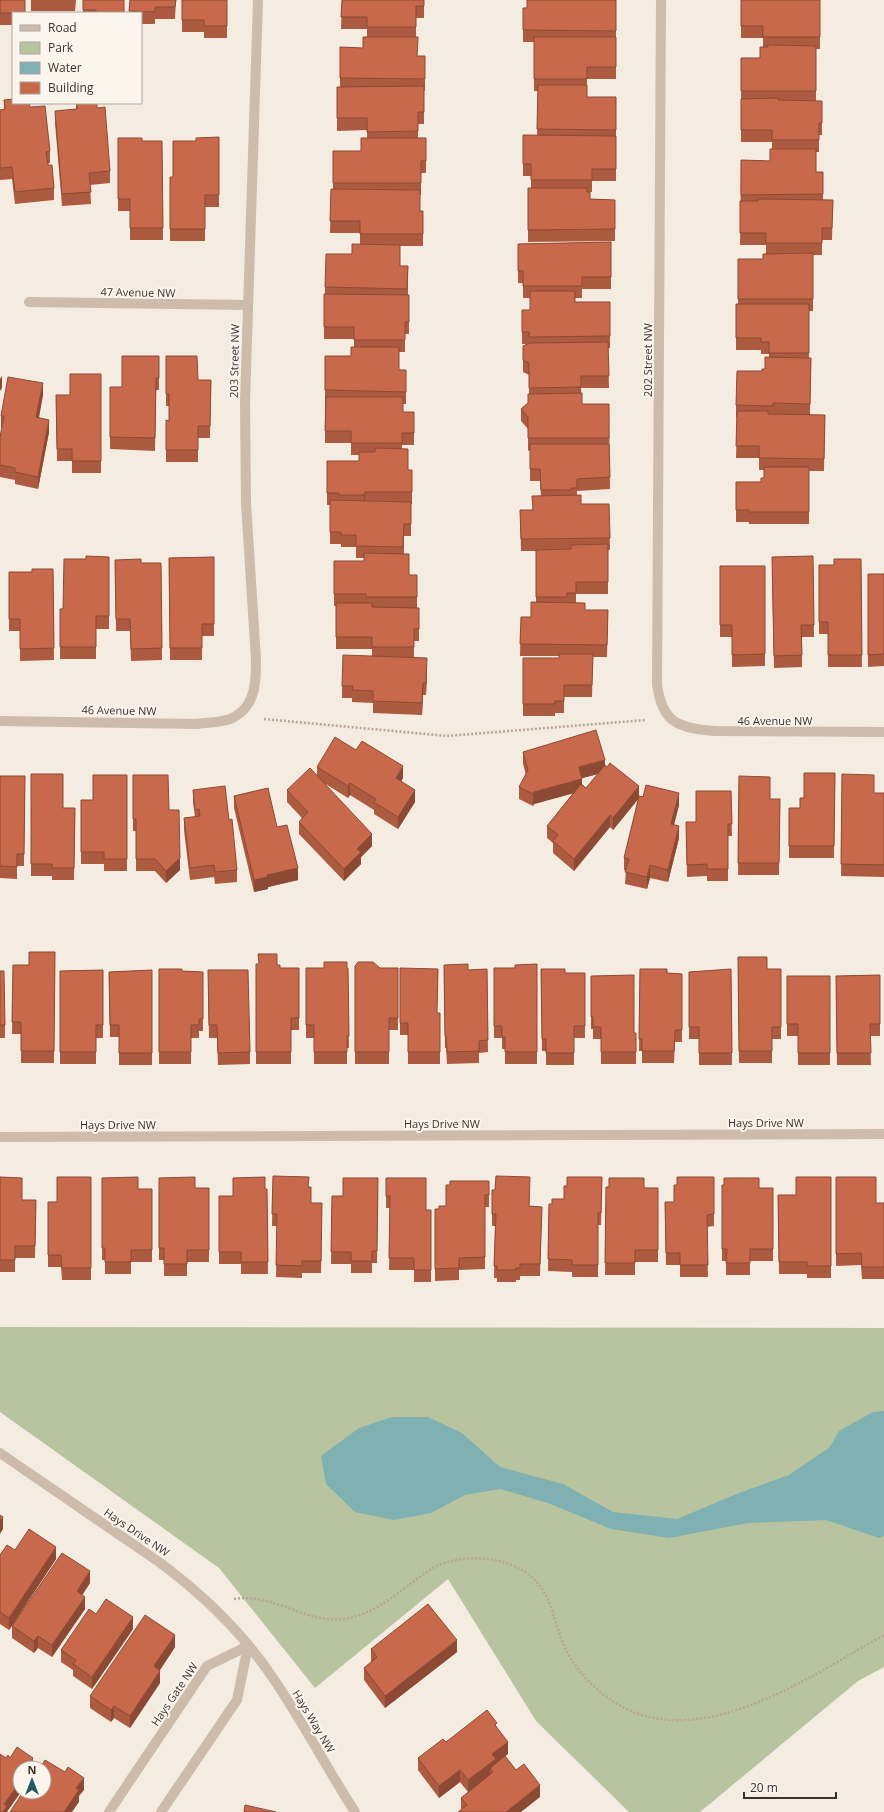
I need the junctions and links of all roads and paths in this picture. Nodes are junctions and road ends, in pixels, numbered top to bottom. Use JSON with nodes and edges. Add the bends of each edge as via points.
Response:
{"nodes":[{"id":1,"x":258,"y":0,"type":"edge"},
{"id":2,"x":661,"y":0,"type":"edge"},
{"id":3,"x":29,"y":302,"type":"dead end"},
{"id":4,"x":247,"y":305,"type":"junction"},
{"id":5,"x":236,"y":716,"type":"junction"},
{"id":6,"x":668,"y":718,"type":"junction"},
{"id":7,"x":0,"y":720,"type":"edge"},
{"id":8,"x":884,"y":732,"type":"edge"},
{"id":9,"x":884,"y":1134,"type":"edge"},
{"id":10,"x":0,"y":1137,"type":"edge"},
{"id":11,"x":0,"y":1453,"type":"edge"},
{"id":12,"x":216,"y":1611,"type":"junction"},
{"id":13,"x":884,"y":1635,"type":"edge"},
{"id":14,"x":248,"y":1646,"type":"junction"},
{"id":15,"x":109,"y":1812,"type":"edge"},
{"id":16,"x":160,"y":1812,"type":"edge"},
{"id":17,"x":355,"y":1812,"type":"edge"}],
"edges":[{"from":1,"to":4,"type":"street","name":"203 Street NW"},
{"from":2,"to":6,"type":"street","name":"202 Street NW","via":[[657,684],[659,701]]},
{"from":3,"to":4,"type":"street","name":"47 Avenue NW"},
{"from":4,"to":5,"type":"street","name":"203 Street NW","via":[[246,503],[256,660],[255,686],[249,704]]},
{"from":5,"to":6,"type":"path","via":[[447,736]]},
{"from":5,"to":7,"type":"street","name":"46 Avenue NW","via":[[197,724]]},
{"from":6,"to":8,"type":"street","name":"46 Avenue NW","via":[[694,729],[715,731]]},
{"from":9,"to":10,"type":"street","name":"Hays Drive NW"},
{"from":11,"to":12,"type":"street","name":"Hays Drive NW","via":[[180,1577]]},
{"from":12,"to":13,"type":"path","via":[[226,1600],[250,1598],[280,1604],[313,1617],[326,1620],[341,1619],[357,1616],[373,1608],[439,1565],[476,1558],[498,1560],[513,1565],[542,1588],[550,1602],[565,1648],[586,1678],[601,1693],[641,1715],[661,1720],[687,1721],[742,1708],[778,1693]]},
{"from":12,"to":14,"type":"street","name":"Hays Drive NW"},
{"from":14,"to":15,"type":"street","name":"Hays Gate NW","via":[[207,1666]]},
{"from":14,"to":16,"type":"street","via":[[238,1700]]},
{"from":14,"to":17,"type":"street","name":"Hays Way NW","via":[[277,1684]]}]}
